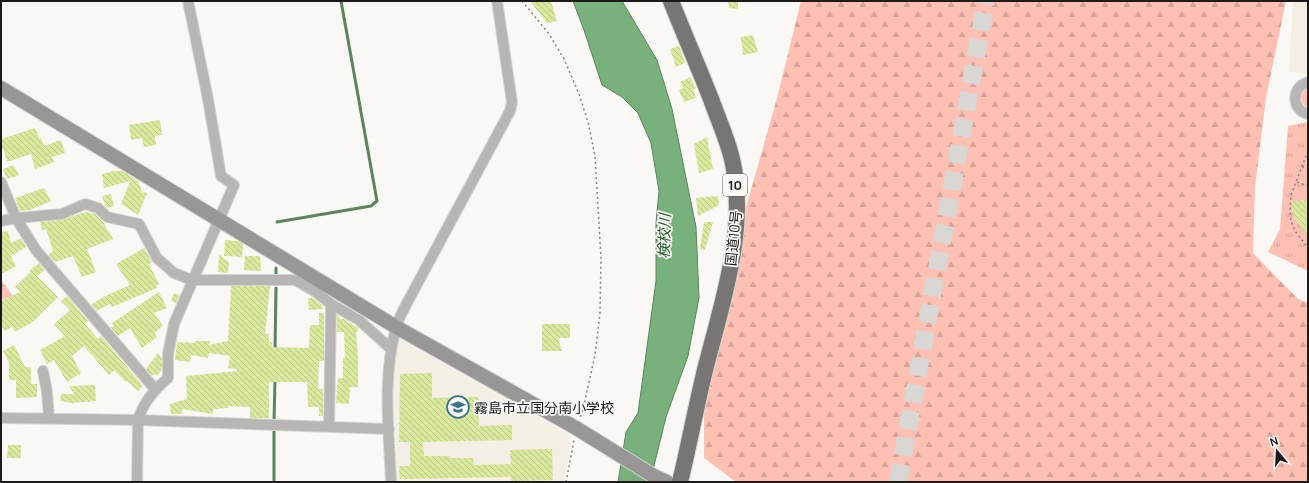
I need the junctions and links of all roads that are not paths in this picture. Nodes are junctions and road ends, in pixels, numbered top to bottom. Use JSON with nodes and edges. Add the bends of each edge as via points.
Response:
{"nodes":[{"id":1,"x":188,"y":1,"type":"edge"},
{"id":2,"x":497,"y":1,"type":"edge"},
{"id":3,"x":671,"y":1,"type":"edge"},
{"id":4,"x":1308,"y":82,"type":"edge"},
{"id":5,"x":1,"y":88,"type":"edge"},
{"id":6,"x":1308,"y":114,"type":"edge"},
{"id":7,"x":1,"y":182,"type":"edge"},
{"id":8,"x":16,"y":218,"type":"junction"},
{"id":9,"x":218,"y":220,"type":"junction"},
{"id":10,"x":1,"y":221,"type":"edge"},
{"id":11,"x":192,"y":280,"type":"junction"},
{"id":12,"x":331,"y":304,"type":"junction"},
{"id":13,"x":396,"y":326,"type":"junction"},
{"id":14,"x":391,"y":349,"type":"junction"},
{"id":15,"x":43,"y":371,"type":"dead end"},
{"id":16,"x":155,"y":389,"type":"junction"},
{"id":17,"x":1,"y":418,"type":"edge"},
{"id":18,"x":49,"y":419,"type":"junction"},
{"id":19,"x":138,"y":420,"type":"junction"},
{"id":20,"x":329,"y":426,"type":"junction"},
{"id":21,"x":389,"y":429,"type":"junction"},
{"id":22,"x":137,"y":482,"type":"edge"},
{"id":23,"x":391,"y":482,"type":"edge"},
{"id":24,"x":666,"y":482,"type":"edge"},
{"id":25,"x":680,"y":482,"type":"edge"}],
"edges":[{"from":1,"to":9,"type":"street","via":[[221,176],[234,185]]},
{"from":2,"to":13,"type":"street","via":[[511,88],[510,111]]},
{"from":3,"to":25,"type":"highway","name":"国道10号","number":"10","via":[[732,160],[737,216],[728,275]]},
{"from":4,"to":6,"type":"street","via":[[1298,89],[1295,100],[1300,110]]},
{"from":5,"to":9,"type":"main road"},
{"from":7,"to":8,"type":"street"},
{"from":8,"to":10,"type":"street"},
{"from":8,"to":11,"type":"street","via":[[62,214],[85,204],[98,208],[107,217],[139,224],[157,258],[174,274]]},
{"from":8,"to":16,"type":"street","via":[[36,250]]},
{"from":9,"to":11,"type":"street"},
{"from":9,"to":13,"type":"main road"},
{"from":11,"to":12,"type":"street","via":[[295,280]]},
{"from":11,"to":16,"type":"street","via":[[174,324],[168,354],[168,378]]},
{"from":12,"to":14,"type":"street","via":[[359,320]]},
{"from":12,"to":20,"type":"street"},
{"from":13,"to":14,"type":"street"},
{"from":13,"to":24,"type":"main road"},
{"from":14,"to":21,"type":"street","via":[[388,372]]},
{"from":15,"to":18,"type":"street"},
{"from":16,"to":19,"type":"street"},
{"from":17,"to":18,"type":"street"},
{"from":18,"to":19,"type":"street"},
{"from":19,"to":20,"type":"street"},
{"from":19,"to":22,"type":"street"},
{"from":20,"to":21,"type":"street"},
{"from":21,"to":23,"type":"street"}]}
